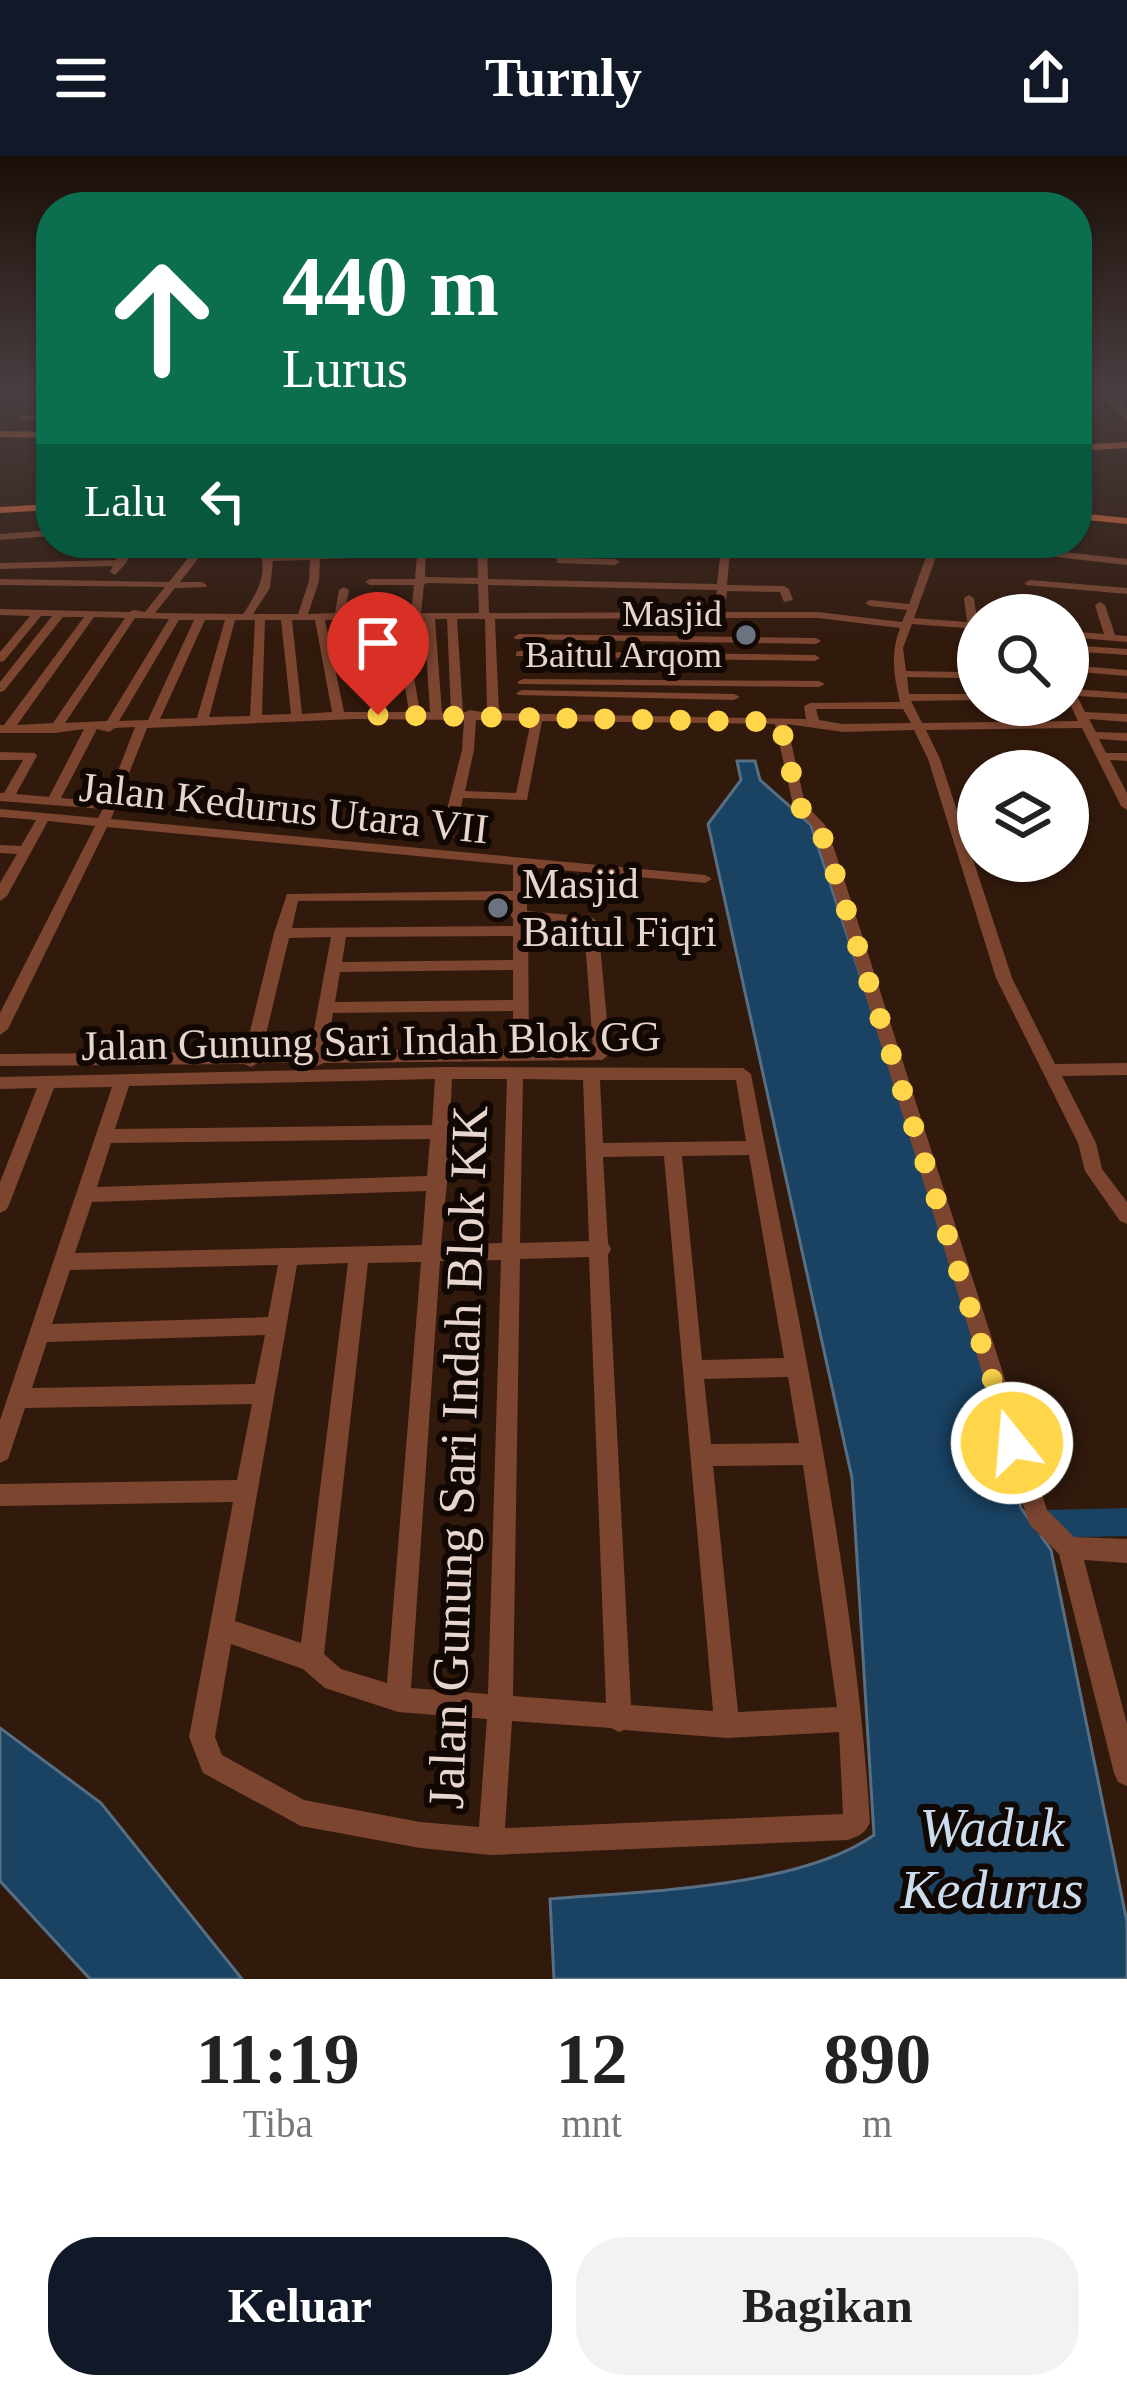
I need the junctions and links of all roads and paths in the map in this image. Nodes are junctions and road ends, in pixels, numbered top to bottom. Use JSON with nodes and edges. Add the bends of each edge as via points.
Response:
{"nodes":[{"id":1,"x":36,"y":508,"type":"edge"},
{"id":2,"x":0,"y":510,"type":"edge"},
{"id":3,"x":1092,"y":518,"type":"edge"},
{"id":4,"x":1127,"y":521,"type":"edge"},
{"id":5,"x":36,"y":534,"type":"edge"},
{"id":6,"x":0,"y":537,"type":"edge"},
{"id":7,"x":123,"y":558,"type":"edge"},
{"id":8,"x":192,"y":558,"type":"edge"},
{"id":9,"x":292,"y":558,"type":"edge"},
{"id":10,"x":315,"y":558,"type":"edge"},
{"id":11,"x":423,"y":558,"type":"edge"},
{"id":12,"x":483,"y":558,"type":"edge"},
{"id":13,"x":560,"y":558,"type":"edge"},
{"id":14,"x":724,"y":558,"type":"edge"},
{"id":15,"x":930,"y":558,"type":"edge"},
{"id":16,"x":1023,"y":558,"type":"edge"},
{"id":17,"x":1080,"y":558,"type":"edge"},
{"id":18,"x":268,"y":559,"type":"joint"},
{"id":19,"x":582,"y":562,"type":"junction"},
{"id":20,"x":614,"y":562,"type":"dead end"},
{"id":21,"x":1127,"y":562,"type":"edge"},
{"id":22,"x":121,"y":563,"type":"junction"},
{"id":23,"x":0,"y":566,"type":"edge"},
{"id":24,"x":583,"y":576,"type":"dead end"},
{"id":25,"x":423,"y":581,"type":"junction"},
{"id":26,"x":0,"y":582,"type":"edge"},
{"id":27,"x":370,"y":582,"type":"dead end"},
{"id":28,"x":484,"y":582,"type":"junction"},
{"id":29,"x":109,"y":583,"type":"junction"},
{"id":30,"x":168,"y":584,"type":"junction"},
{"id":31,"x":721,"y":585,"type":"junction"},
{"id":32,"x":344,"y":590,"type":"dead end"},
{"id":33,"x":30,"y":591,"type":"dead end"},
{"id":34,"x":1127,"y":591,"type":"edge"},
{"id":35,"x":788,"y":600,"type":"dead end"},
{"id":36,"x":848,"y":603,"type":"dead end"},
{"id":37,"x":869,"y":603,"type":"dead end"},
{"id":38,"x":1100,"y":605,"type":"dead end"},
{"id":39,"x":40,"y":611,"type":"junction"},
{"id":40,"x":6,"y":612,"type":"edge"},
{"id":41,"x":61,"y":612,"type":"junction"},
{"id":42,"x":92,"y":613,"type":"junction"},
{"id":43,"x":134,"y":613,"type":"junction"},
{"id":44,"x":340,"y":613,"type":"junction"},
{"id":45,"x":364,"y":613,"type":"junction"},
{"id":46,"x":149,"y":614,"type":"junction"},
{"id":47,"x":319,"y":615,"type":"junction"},
{"id":48,"x":398,"y":615,"type":"junction"},
{"id":49,"x":422,"y":615,"type":"junction"},
{"id":50,"x":452,"y":615,"type":"junction"},
{"id":51,"x":178,"y":616,"type":"junction"},
{"id":52,"x":286,"y":616,"type":"junction"},
{"id":53,"x":302,"y":616,"type":"junction"},
{"id":54,"x":487,"y":616,"type":"junction"},
{"id":55,"x":518,"y":616,"type":"junction"},
{"id":56,"x":201,"y":617,"type":"junction"},
{"id":57,"x":231,"y":617,"type":"junction"},
{"id":58,"x":253,"y":617,"type":"junction"},
{"id":59,"x":718,"y":617,"type":"junction"},
{"id":60,"x":846,"y":618,"type":"junction"},
{"id":61,"x":907,"y":618,"type":"junction"},
{"id":62,"x":957,"y":624,"type":"edge"},
{"id":63,"x":1089,"y":633,"type":"edge"},
{"id":64,"x":519,"y":637,"type":"junction"},
{"id":65,"x":1110,"y":637,"type":"junction"},
{"id":66,"x":722,"y":639,"type":"junction"},
{"id":67,"x":1127,"y":639,"type":"edge"},
{"id":68,"x":816,"y":641,"type":"dead end"},
{"id":69,"x":1089,"y":649,"type":"edge"},
{"id":70,"x":1127,"y":652,"type":"edge"},
{"id":71,"x":0,"y":658,"type":"edge"},
{"id":72,"x":814,"y":658,"type":"dead end"},
{"id":73,"x":521,"y":660,"type":"junction"},
{"id":74,"x":727,"y":669,"type":"junction"},
{"id":75,"x":785,"y":669,"type":"dead end"},
{"id":76,"x":1089,"y":670,"type":"edge"},
{"id":77,"x":1127,"y":673,"type":"edge"},
{"id":78,"x":899,"y":674,"type":"junction"},
{"id":79,"x":957,"y":675,"type":"edge"},
{"id":80,"x":820,"y":684,"type":"dead end"},
{"id":81,"x":523,"y":688,"type":"junction"},
{"id":82,"x":0,"y":689,"type":"edge"},
{"id":83,"x":1089,"y":694,"type":"edge"},
{"id":84,"x":1127,"y":696,"type":"edge"},
{"id":85,"x":734,"y":697,"type":"junction"},
{"id":86,"x":957,"y":698,"type":"edge"},
{"id":87,"x":905,"y":701,"type":"junction"},
{"id":88,"x":463,"y":714,"type":"junction"},
{"id":89,"x":378,"y":715,"type":"junction"},
{"id":90,"x":339,"y":716,"type":"junction"},
{"id":91,"x":415,"y":716,"type":"junction"},
{"id":92,"x":436,"y":716,"type":"junction"},
{"id":93,"x":493,"y":716,"type":"junction"},
{"id":94,"x":521,"y":717,"type":"junction"},
{"id":95,"x":298,"y":718,"type":"junction"},
{"id":96,"x":537,"y":718,"type":"junction"},
{"id":97,"x":1127,"y":718,"type":"edge"},
{"id":98,"x":256,"y":720,"type":"junction"},
{"id":99,"x":738,"y":721,"type":"junction"},
{"id":100,"x":780,"y":722,"type":"junction"},
{"id":101,"x":813,"y":722,"type":"junction"},
{"id":102,"x":201,"y":723,"type":"junction"},
{"id":103,"x":1089,"y":724,"type":"edge"},
{"id":104,"x":916,"y":725,"type":"junction"},
{"id":105,"x":957,"y":725,"type":"edge"},
{"id":106,"x":146,"y":726,"type":"junction"},
{"id":107,"x":1085,"y":726,"type":"edge"},
{"id":108,"x":1088,"y":726,"type":"edge"},
{"id":109,"x":91,"y":728,"type":"junction"},
{"id":110,"x":109,"y":728,"type":"junction"},
{"id":111,"x":55,"y":729,"type":"junction"},
{"id":112,"x":3,"y":730,"type":"edge"},
{"id":113,"x":1127,"y":737,"type":"edge"},
{"id":114,"x":0,"y":756,"type":"edge"},
{"id":115,"x":1101,"y":756,"type":"junction"},
{"id":116,"x":1127,"y":758,"type":"edge"},
{"id":117,"x":1120,"y":779,"type":"edge"},
{"id":118,"x":457,"y":794,"type":"junction"},
{"id":119,"x":4,"y":798,"type":"edge"},
{"id":120,"x":53,"y":802,"type":"junction"},
{"id":121,"x":1126,"y":802,"type":"edge"},
{"id":122,"x":110,"y":806,"type":"junction"},
{"id":123,"x":0,"y":813,"type":"edge"},
{"id":124,"x":44,"y":817,"type":"junction"},
{"id":125,"x":102,"y":823,"type":"junction"},
{"id":126,"x":447,"y":837,"type":"dead end"},
{"id":127,"x":0,"y":849,"type":"edge"},
{"id":128,"x":25,"y":850,"type":"junction"},
{"id":129,"x":520,"y":865,"type":"junction"},
{"id":130,"x":705,"y":879,"type":"dead end"},
{"id":131,"x":518,"y":895,"type":"junction"},
{"id":132,"x":0,"y":896,"type":"edge"},
{"id":133,"x":517,"y":923,"type":"junction"},
{"id":134,"x":281,"y":933,"type":"junction"},
{"id":135,"x":339,"y":933,"type":"junction"},
{"id":136,"x":518,"y":965,"type":"junction"},
{"id":137,"x":333,"y":967,"type":"junction"},
{"id":138,"x":520,"y":1005,"type":"junction"},
{"id":139,"x":326,"y":1008,"type":"junction"},
{"id":140,"x":2,"y":1018,"type":"edge"},
{"id":141,"x":0,"y":1060,"type":"edge"},
{"id":142,"x":317,"y":1060,"type":"junction"},
{"id":143,"x":251,"y":1061,"type":"junction"},
{"id":144,"x":518,"y":1065,"type":"junction"},
{"id":145,"x":1127,"y":1069,"type":"edge"},
{"id":146,"x":444,"y":1073,"type":"junction"},
{"id":147,"x":591,"y":1075,"type":"junction"},
{"id":148,"x":1052,"y":1076,"type":"junction"},
{"id":149,"x":123,"y":1080,"type":"junction"},
{"id":150,"x":48,"y":1082,"type":"junction"},
{"id":151,"x":0,"y":1083,"type":"edge"},
{"id":152,"x":440,"y":1132,"type":"junction"},
{"id":153,"x":105,"y":1136,"type":"junction"},
{"id":154,"x":672,"y":1148,"type":"junction"},
{"id":155,"x":758,"y":1148,"type":"junction"},
{"id":156,"x":596,"y":1150,"type":"junction"},
{"id":157,"x":438,"y":1183,"type":"junction"},
{"id":158,"x":85,"y":1195,"type":"junction"},
{"id":159,"x":0,"y":1204,"type":"edge"},
{"id":160,"x":1127,"y":1216,"type":"edge"},
{"id":161,"x":602,"y":1250,"type":"junction"},
{"id":162,"x":512,"y":1251,"type":"junction"},
{"id":163,"x":359,"y":1254,"type":"junction"},
{"id":164,"x":434,"y":1254,"type":"junction"},
{"id":165,"x":289,"y":1256,"type":"junction"},
{"id":166,"x":62,"y":1262,"type":"junction"},
{"id":167,"x":275,"y":1326,"type":"junction"},
{"id":168,"x":39,"y":1333,"type":"junction"},
{"id":169,"x":797,"y":1367,"type":"junction"},
{"id":170,"x":692,"y":1370,"type":"junction"},
{"id":171,"x":263,"y":1394,"type":"junction"},
{"id":172,"x":19,"y":1398,"type":"junction"},
{"id":173,"x":0,"y":1452,"type":"edge"},
{"id":174,"x":812,"y":1454,"type":"junction"},
{"id":175,"x":700,"y":1455,"type":"junction"},
{"id":176,"x":245,"y":1491,"type":"junction"},
{"id":177,"x":0,"y":1495,"type":"edge"},
{"id":178,"x":1069,"y":1548,"type":"junction"},
{"id":179,"x":1127,"y":1551,"type":"edge"},
{"id":180,"x":221,"y":1628,"type":"junction"},
{"id":181,"x":311,"y":1660,"type":"junction"},
{"id":182,"x":398,"y":1699,"type":"junction"},
{"id":183,"x":500,"y":1711,"type":"junction"},
{"id":184,"x":619,"y":1719,"type":"junction"},
{"id":185,"x":850,"y":1719,"type":"junction"},
{"id":186,"x":727,"y":1725,"type":"junction"},
{"id":187,"x":1127,"y":1773,"type":"edge"},
{"id":188,"x":490,"y":1842,"type":"junction"}],
"edges":[{"from":1,"to":2,"type":"main road"},
{"from":3,"to":4,"type":"main road"},
{"from":5,"to":6,"type":"street"},
{"from":7,"to":22,"type":"street"},
{"from":8,"to":30,"type":"street"},
{"from":9,"to":18,"type":"street"},
{"from":10,"to":53,"type":"street"},
{"from":11,"to":25,"type":"street"},
{"from":12,"to":28,"type":"street"},
{"from":13,"to":19,"type":"street"},
{"from":14,"to":31,"type":"street"},
{"from":15,"to":61,"type":"street"},
{"from":16,"to":34,"type":"street","via":[[1032,588]]},
{"from":17,"to":21,"type":"street"},
{"from":18,"to":58,"type":"street"},
{"from":19,"to":20,"type":"street"},
{"from":19,"to":24,"type":"street"},
{"from":22,"to":23,"type":"street"},
{"from":22,"to":29,"type":"street"},
{"from":25,"to":27,"type":"street"},
{"from":25,"to":28,"type":"street"},
{"from":25,"to":49,"type":"street"},
{"from":26,"to":29,"type":"street"},
{"from":28,"to":31,"type":"street"},
{"from":28,"to":54,"type":"street"},
{"from":29,"to":30,"type":"street"},
{"from":30,"to":46,"type":"street"},
{"from":30,"to":51,"type":"street","via":[[203,586]]},
{"from":31,"to":35,"type":"street","via":[[784,589]]},
{"from":31,"to":59,"type":"street"},
{"from":32,"to":44,"type":"street"},
{"from":33,"to":40,"type":"street"},
{"from":36,"to":60,"type":"street"},
{"from":37,"to":61,"type":"street"},
{"from":38,"to":65,"type":"street"},
{"from":39,"to":40,"type":"street"},
{"from":39,"to":41,"type":"street"},
{"from":39,"to":71,"type":"street"},
{"from":41,"to":42,"type":"street"},
{"from":41,"to":82,"type":"street"},
{"from":42,"to":43,"type":"street"},
{"from":42,"to":112,"type":"street"},
{"from":43,"to":46,"type":"street"},
{"from":43,"to":111,"type":"street"},
{"from":44,"to":45,"type":"street"},
{"from":44,"to":47,"type":"street"},
{"from":45,"to":48,"type":"street"},
{"from":45,"to":89,"type":"street"},
{"from":46,"to":51,"type":"street"},
{"from":47,"to":53,"type":"street"},
{"from":47,"to":90,"type":"street"},
{"from":48,"to":49,"type":"street"},
{"from":48,"to":91,"type":"street"},
{"from":49,"to":50,"type":"street"},
{"from":49,"to":92,"type":"street"},
{"from":50,"to":54,"type":"street"},
{"from":50,"to":88,"type":"street"},
{"from":51,"to":56,"type":"street"},
{"from":51,"to":110,"type":"street"},
{"from":52,"to":53,"type":"street"},
{"from":52,"to":58,"type":"street"},
{"from":52,"to":95,"type":"street"},
{"from":54,"to":55,"type":"street"},
{"from":54,"to":93,"type":"street"},
{"from":55,"to":59,"type":"street"},
{"from":55,"to":64,"type":"street"},
{"from":56,"to":57,"type":"street"},
{"from":56,"to":106,"type":"street"},
{"from":57,"to":58,"type":"street"},
{"from":57,"to":102,"type":"street"},
{"from":58,"to":98,"type":"street"},
{"from":59,"to":60,"type":"street"},
{"from":59,"to":66,"type":"street"},
{"from":60,"to":61,"type":"street"},
{"from":61,"to":62,"type":"street"},
{"from":61,"to":78,"type":"street"},
{"from":63,"to":65,"type":"street"},
{"from":64,"to":66,"type":"street"},
{"from":64,"to":73,"type":"street"},
{"from":65,"to":67,"type":"street"},
{"from":66,"to":68,"type":"street"},
{"from":66,"to":74,"type":"street"},
{"from":69,"to":70,"type":"street"},
{"from":72,"to":74,"type":"street"},
{"from":73,"to":74,"type":"street"},
{"from":73,"to":81,"type":"street"},
{"from":74,"to":75,"type":"street"},
{"from":74,"to":80,"type":"street"},
{"from":74,"to":81,"type":"street"},
{"from":74,"to":85,"type":"street"},
{"from":76,"to":77,"type":"street"},
{"from":78,"to":79,"type":"street"},
{"from":78,"to":87,"type":"street"},
{"from":81,"to":85,"type":"street"},
{"from":81,"to":94,"type":"street"},
{"from":83,"to":84,"type":"street"},
{"from":85,"to":99,"type":"street"},
{"from":86,"to":87,"type":"street"},
{"from":87,"to":101,"type":"street","via":[[810,706]]},
{"from":87,"to":104,"type":"street"},
{"from":88,"to":92,"type":"street"},
{"from":88,"to":93,"type":"street"},
{"from":88,"to":118,"type":"street"},
{"from":89,"to":90,"type":"street"},
{"from":89,"to":91,"type":"street"},
{"from":90,"to":95,"type":"street"},
{"from":91,"to":92,"type":"street"},
{"from":93,"to":94,"type":"street"},
{"from":94,"to":96,"type":"street"},
{"from":95,"to":98,"type":"street"},
{"from":96,"to":99,"type":"street"},
{"from":96,"to":118,"type":"street","via":[[522,797]]},
{"from":97,"to":103,"type":"street"},
{"from":98,"to":102,"type":"street"},
{"from":99,"to":100,"type":"street"},
{"from":100,"to":101,"type":"street"},
{"from":100,"to":178,"type":"street","via":[[799,806],[818,825],[1025,1480],[1041,1522]]},
{"from":101,"to":104,"type":"street"},
{"from":102,"to":106,"type":"street"},
{"from":104,"to":105,"type":"street"},
{"from":104,"to":148,"type":"street","via":[[1004,978]]},
{"from":106,"to":110,"type":"street"},
{"from":106,"to":122,"type":"street"},
{"from":107,"to":115,"type":"street"},
{"from":108,"to":113,"type":"street"},
{"from":109,"to":110,"type":"street"},
{"from":109,"to":111,"type":"street"},
{"from":109,"to":120,"type":"street"},
{"from":111,"to":112,"type":"street"},
{"from":114,"to":119,"type":"street","via":[[31,757]]},
{"from":115,"to":116,"type":"street"},
{"from":115,"to":117,"type":"street"},
{"from":117,"to":121,"type":"street"},
{"from":118,"to":126,"type":"street"},
{"from":119,"to":120,"type":"street"},
{"from":120,"to":122,"type":"street"},
{"from":122,"to":125,"type":"street"},
{"from":123,"to":124,"type":"street","name":"Jalan Kedurus Utara VII"},
{"from":124,"to":125,"type":"street","name":"Jalan Kedurus Utara VII"},
{"from":124,"to":128,"type":"street"},
{"from":125,"to":129,"type":"street","name":"Jalan Kedurus Utara VII"},
{"from":125,"to":140,"type":"street"},
{"from":127,"to":128,"type":"street"},
{"from":128,"to":132,"type":"street"},
{"from":129,"to":130,"type":"street","name":"Jalan Kedurus Utara VII"},
{"from":129,"to":131,"type":"street","name":"Jalan Gunung Sari Indah Blok KK"},
{"from":131,"to":133,"type":"street","name":"Jalan Gunung Sari Indah Blok KK"},
{"from":131,"to":134,"type":"street","via":[[292,897]]},
{"from":133,"to":135,"type":"street"},
{"from":133,"to":136,"type":"street","name":"Jalan Gunung Sari Indah Blok KK"},
{"from":133,"to":144,"type":"street","via":[[591,922],[599,1055]]},
{"from":134,"to":135,"type":"street"},
{"from":134,"to":143,"type":"street"},
{"from":135,"to":137,"type":"street"},
{"from":136,"to":137,"type":"street"},
{"from":136,"to":138,"type":"street","name":"Jalan Gunung Sari Indah Blok KK"},
{"from":137,"to":139,"type":"street"},
{"from":138,"to":139,"type":"street"},
{"from":138,"to":144,"type":"street","name":"Jalan Gunung Sari Indah Blok KK"},
{"from":139,"to":142,"type":"street"},
{"from":141,"to":143,"type":"street"},
{"from":142,"to":143,"type":"street"},
{"from":142,"to":144,"type":"street"},
{"from":144,"to":146,"type":"street","name":"Jalan Gunung Sari Indah Blok GG"},
{"from":144,"to":147,"type":"street","name":"Jalan Gunung Sari Indah Blok GG"},
{"from":144,"to":162,"type":"street","name":"Jalan Gunung Sari Indah Blok KK"},
{"from":145,"to":148,"type":"street"},
{"from":146,"to":149,"type":"street","name":"Jalan Gunung Sari Indah Blok GG"},
{"from":146,"to":152,"type":"street"},
{"from":147,"to":155,"type":"street","name":"Jalan Gunung Sari Indah Blok GG","via":[[743,1074]]},
{"from":147,"to":156,"type":"street"},
{"from":148,"to":160,"type":"street","via":[[1094,1171]]},
{"from":149,"to":150,"type":"street","name":"Jalan Gunung Sari Indah Blok GG"},
{"from":149,"to":153,"type":"street"},
{"from":150,"to":151,"type":"street","name":"Jalan Gunung Sari Indah Blok GG"},
{"from":150,"to":159,"type":"street"},
{"from":152,"to":153,"type":"street"},
{"from":152,"to":157,"type":"street"},
{"from":153,"to":158,"type":"street"},
{"from":154,"to":155,"type":"street"},
{"from":154,"to":156,"type":"street"},
{"from":154,"to":170,"type":"street"},
{"from":155,"to":169,"type":"street"},
{"from":156,"to":161,"type":"street"},
{"from":157,"to":158,"type":"street"},
{"from":157,"to":164,"type":"street"},
{"from":158,"to":166,"type":"street"},
{"from":161,"to":162,"type":"street"},
{"from":161,"to":184,"type":"street"},
{"from":162,"to":164,"type":"street"},
{"from":162,"to":183,"type":"street","name":"Jalan Gunung Sari Indah Blok KK"},
{"from":163,"to":164,"type":"street"},
{"from":163,"to":165,"type":"street"},
{"from":163,"to":181,"type":"street"},
{"from":164,"to":182,"type":"street"},
{"from":165,"to":166,"type":"street"},
{"from":165,"to":167,"type":"street"},
{"from":166,"to":168,"type":"street"},
{"from":167,"to":168,"type":"street"},
{"from":167,"to":171,"type":"street"},
{"from":168,"to":172,"type":"street"},
{"from":169,"to":170,"type":"street"},
{"from":169,"to":174,"type":"street"},
{"from":170,"to":175,"type":"street"},
{"from":171,"to":172,"type":"street"},
{"from":171,"to":176,"type":"street"},
{"from":172,"to":173,"type":"street"},
{"from":174,"to":175,"type":"street"},
{"from":174,"to":185,"type":"street"},
{"from":175,"to":186,"type":"street"},
{"from":176,"to":177,"type":"street"},
{"from":176,"to":180,"type":"street"},
{"from":178,"to":179,"type":"street"},
{"from":178,"to":187,"type":"street"},
{"from":180,"to":181,"type":"street"},
{"from":180,"to":188,"type":"street","via":[[202,1737],[212,1764],[328,1822]]},
{"from":181,"to":182,"type":"street","via":[[334,1679]]},
{"from":182,"to":183,"type":"street"},
{"from":183,"to":184,"type":"street"},
{"from":183,"to":188,"type":"street","name":"Jalan Gunung Sari Indah Blok KK"},
{"from":184,"to":186,"type":"street"},
{"from":185,"to":186,"type":"street"},
{"from":185,"to":188,"type":"street","via":[[860,1810],[848,1827]]}]}
